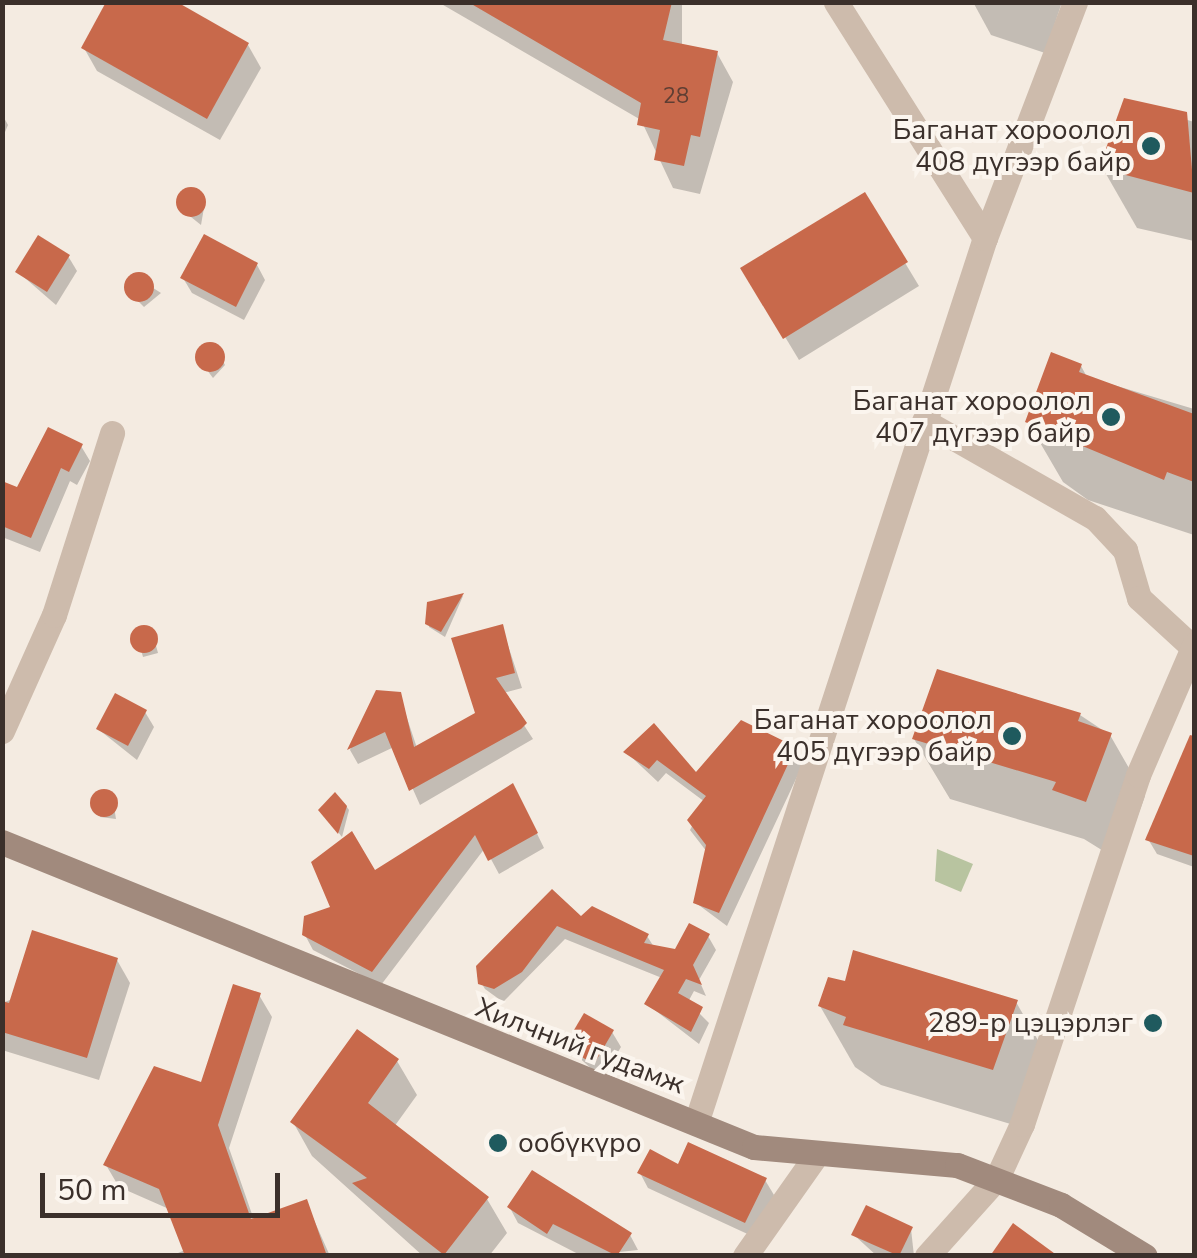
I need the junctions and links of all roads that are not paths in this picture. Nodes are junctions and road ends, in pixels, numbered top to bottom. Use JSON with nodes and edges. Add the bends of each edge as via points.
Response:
{"nodes":[{"id":1,"x":836,"y":2,"type":"edge"},
{"id":2,"x":1074,"y":2,"type":"edge"},
{"id":3,"x":985,"y":238,"type":"junction"},
{"id":4,"x":924,"y":421,"type":"junction"},
{"id":5,"x":112,"y":433,"type":"dead end"},
{"id":6,"x":1192,"y":644,"type":"edge"},
{"id":7,"x":2,"y":732,"type":"edge"},
{"id":8,"x":2,"y":842,"type":"edge"},
{"id":9,"x":696,"y":1122,"type":"junction"},
{"id":10,"x":817,"y":1154,"type":"junction"},
{"id":11,"x":998,"y":1178,"type":"junction"},
{"id":12,"x":744,"y":1256,"type":"edge"},
{"id":13,"x":926,"y":1256,"type":"edge"},
{"id":14,"x":1145,"y":1256,"type":"edge"}],
"edges":[{"from":1,"to":3,"type":"street"},
{"from":2,"to":3,"type":"street"},
{"from":3,"to":4,"type":"street"},
{"from":4,"to":6,"type":"street","via":[[1095,518],[1125,550],[1139,598]]},
{"from":4,"to":9,"type":"street"},
{"from":5,"to":7,"type":"street","via":[[60,597]]},
{"from":6,"to":11,"type":"street"},
{"from":8,"to":9,"type":"main road","name":"Хилчний гудамж"},
{"from":9,"to":10,"type":"main road","name":"Хилчний гудамж","via":[[772,1152]]},
{"from":10,"to":11,"type":"main road","name":"Хилчний гудамж","via":[[885,1152]]},
{"from":10,"to":12,"type":"street"},
{"from":11,"to":13,"type":"street"},
{"from":11,"to":14,"type":"main road","name":"Хилчний гудамж"}]}
